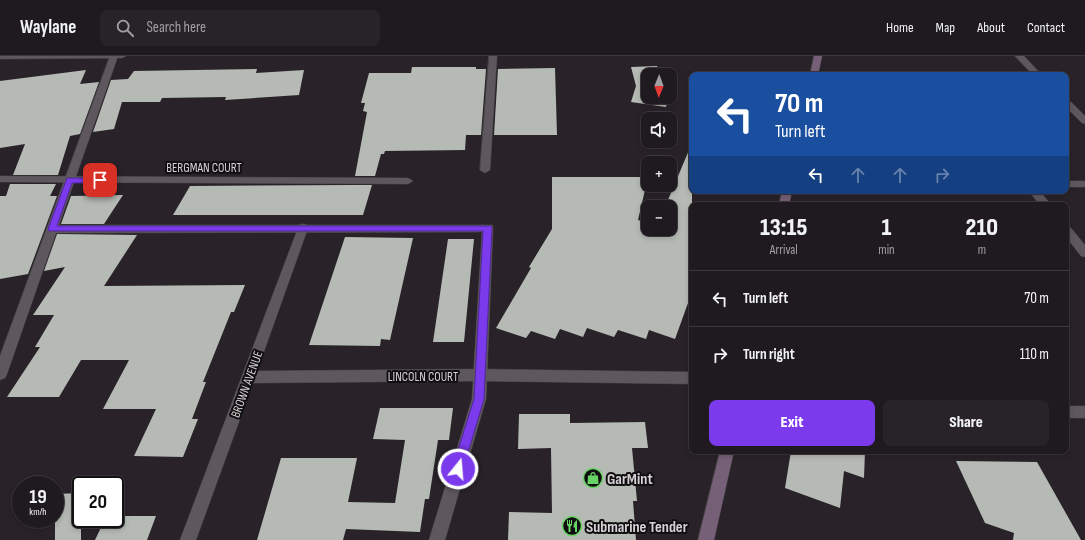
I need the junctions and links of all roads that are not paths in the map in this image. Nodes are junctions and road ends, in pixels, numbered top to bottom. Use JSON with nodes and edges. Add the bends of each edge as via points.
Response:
{"nodes":[{"id":1,"x":114,"y":56,"type":"edge"},
{"id":2,"x":122,"y":56,"type":"edge"},
{"id":3,"x":493,"y":56,"type":"edge"},
{"id":4,"x":818,"y":56,"type":"edge"},
{"id":5,"x":1019,"y":56,"type":"edge"},
{"id":6,"x":0,"y":57,"type":"edge"},
{"id":7,"x":815,"y":72,"type":"edge"},
{"id":8,"x":1035,"y":72,"type":"edge"},
{"id":9,"x":1069,"y":107,"type":"edge"},
{"id":10,"x":1085,"y":121,"type":"edge"},
{"id":11,"x":485,"y":170,"type":"dead end"},
{"id":12,"x":0,"y":179,"type":"edge"},
{"id":13,"x":69,"y":180,"type":"junction"},
{"id":14,"x":408,"y":181,"type":"dead end"},
{"id":15,"x":1069,"y":184,"type":"edge"},
{"id":16,"x":1085,"y":184,"type":"edge"},
{"id":17,"x":1037,"y":194,"type":"edge"},
{"id":18,"x":1043,"y":202,"type":"edge"},
{"id":19,"x":303,"y":228,"type":"junction"},
{"id":20,"x":52,"y":229,"type":"junction"},
{"id":21,"x":1069,"y":234,"type":"edge"},
{"id":22,"x":1085,"y":254,"type":"edge"},
{"id":23,"x":0,"y":374,"type":"edge"},
{"id":24,"x":480,"y":375,"type":"junction"},
{"id":25,"x":249,"y":376,"type":"junction"},
{"id":26,"x":689,"y":378,"type":"edge"},
{"id":27,"x":1069,"y":412,"type":"edge"},
{"id":28,"x":1085,"y":412,"type":"edge"},
{"id":29,"x":726,"y":454,"type":"edge"},
{"id":30,"x":188,"y":540,"type":"edge"},
{"id":31,"x":437,"y":540,"type":"edge"},
{"id":32,"x":706,"y":540,"type":"edge"}],
"edges":[{"from":1,"to":2,"type":"street"},
{"from":1,"to":6,"type":"street"},
{"from":1,"to":13,"type":"street"},
{"from":3,"to":11,"type":"street"},
{"from":4,"to":7,"type":"street"},
{"from":5,"to":8,"type":"street"},
{"from":9,"to":10,"type":"street"},
{"from":12,"to":13,"type":"street","name":"BERGMAN COURT"},
{"from":13,"to":14,"type":"street","name":"BERGMAN COURT"},
{"from":13,"to":20,"type":"street"},
{"from":15,"to":16,"type":"street"},
{"from":17,"to":18,"type":"street"},
{"from":19,"to":20,"type":"street"},
{"from":19,"to":24,"type":"street","via":[[488,228]]},
{"from":19,"to":25,"type":"street","name":"BROWN AVENUE"},
{"from":20,"to":23,"type":"street"},
{"from":21,"to":22,"type":"street"},
{"from":24,"to":25,"type":"street","name":"LINCOLN COURT"},
{"from":24,"to":26,"type":"street","name":"LINCOLN COURT"},
{"from":24,"to":31,"type":"street","via":[[479,399]]},
{"from":25,"to":30,"type":"street","name":"BROWN AVENUE"},
{"from":27,"to":28,"type":"street"},
{"from":29,"to":32,"type":"street"}]}
